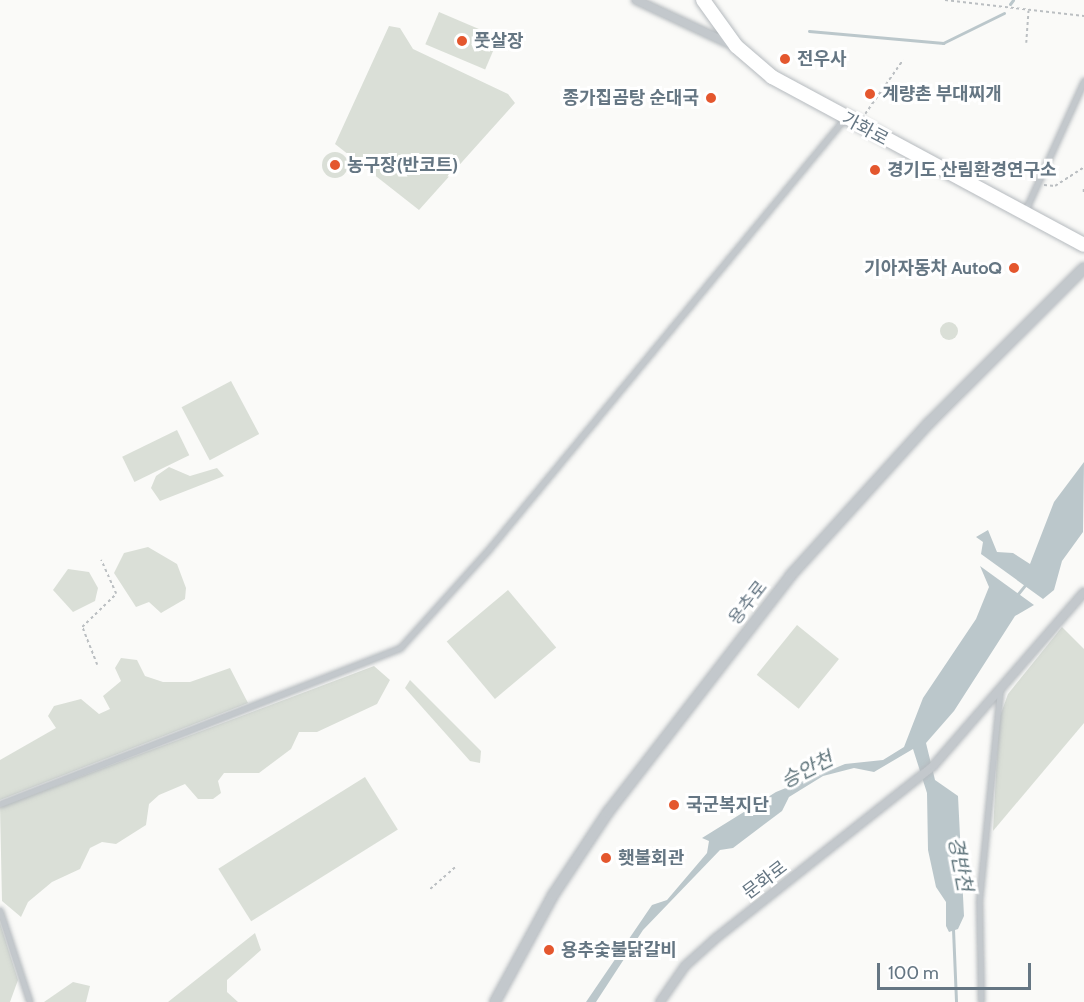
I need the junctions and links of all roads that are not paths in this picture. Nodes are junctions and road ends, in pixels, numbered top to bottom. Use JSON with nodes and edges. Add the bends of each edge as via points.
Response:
{"nodes":[{"id":1,"x":636,"y":0,"type":"edge"},
{"id":2,"x":703,"y":0,"type":"edge"},
{"id":3,"x":736,"y":46,"type":"junction"},
{"id":4,"x":1084,"y":81,"type":"edge"},
{"id":5,"x":845,"y":118,"type":"junction"},
{"id":6,"x":1025,"y":211,"type":"junction"},
{"id":7,"x":1084,"y":244,"type":"edge"},
{"id":8,"x":1084,"y":268,"type":"edge"},
{"id":9,"x":1084,"y":592,"type":"edge"},
{"id":10,"x":1000,"y":691,"type":"junction"},
{"id":11,"x":0,"y":804,"type":"edge"},
{"id":12,"x":0,"y":910,"type":"edge"},
{"id":13,"x":30,"y":1002,"type":"edge"},
{"id":14,"x":495,"y":1002,"type":"edge"},
{"id":15,"x":660,"y":1002,"type":"edge"},
{"id":16,"x":981,"y":1002,"type":"edge"}],
"edges":[{"from":1,"to":3,"type":"street"},
{"from":2,"to":3,"type":"main road","name":"가화로"},
{"from":3,"to":5,"type":"main road","name":"가화로","via":[[772,77]]},
{"from":4,"to":6,"type":"lane"},
{"from":5,"to":6,"type":"main road","name":"가화로"},
{"from":5,"to":11,"type":"lane","via":[[489,549],[400,648]]},
{"from":6,"to":7,"type":"main road","name":"가화로"},
{"from":8,"to":14,"type":"street","name":"용추로","via":[[929,423],[791,575],[608,812],[553,895]]},
{"from":9,"to":10,"type":"street"},
{"from":10,"to":15,"type":"street","name":"문화로","via":[[902,795],[715,939],[685,966]]},
{"from":10,"to":16,"type":"lane","via":[[979,901]]},
{"from":12,"to":13,"type":"lane"}]}
